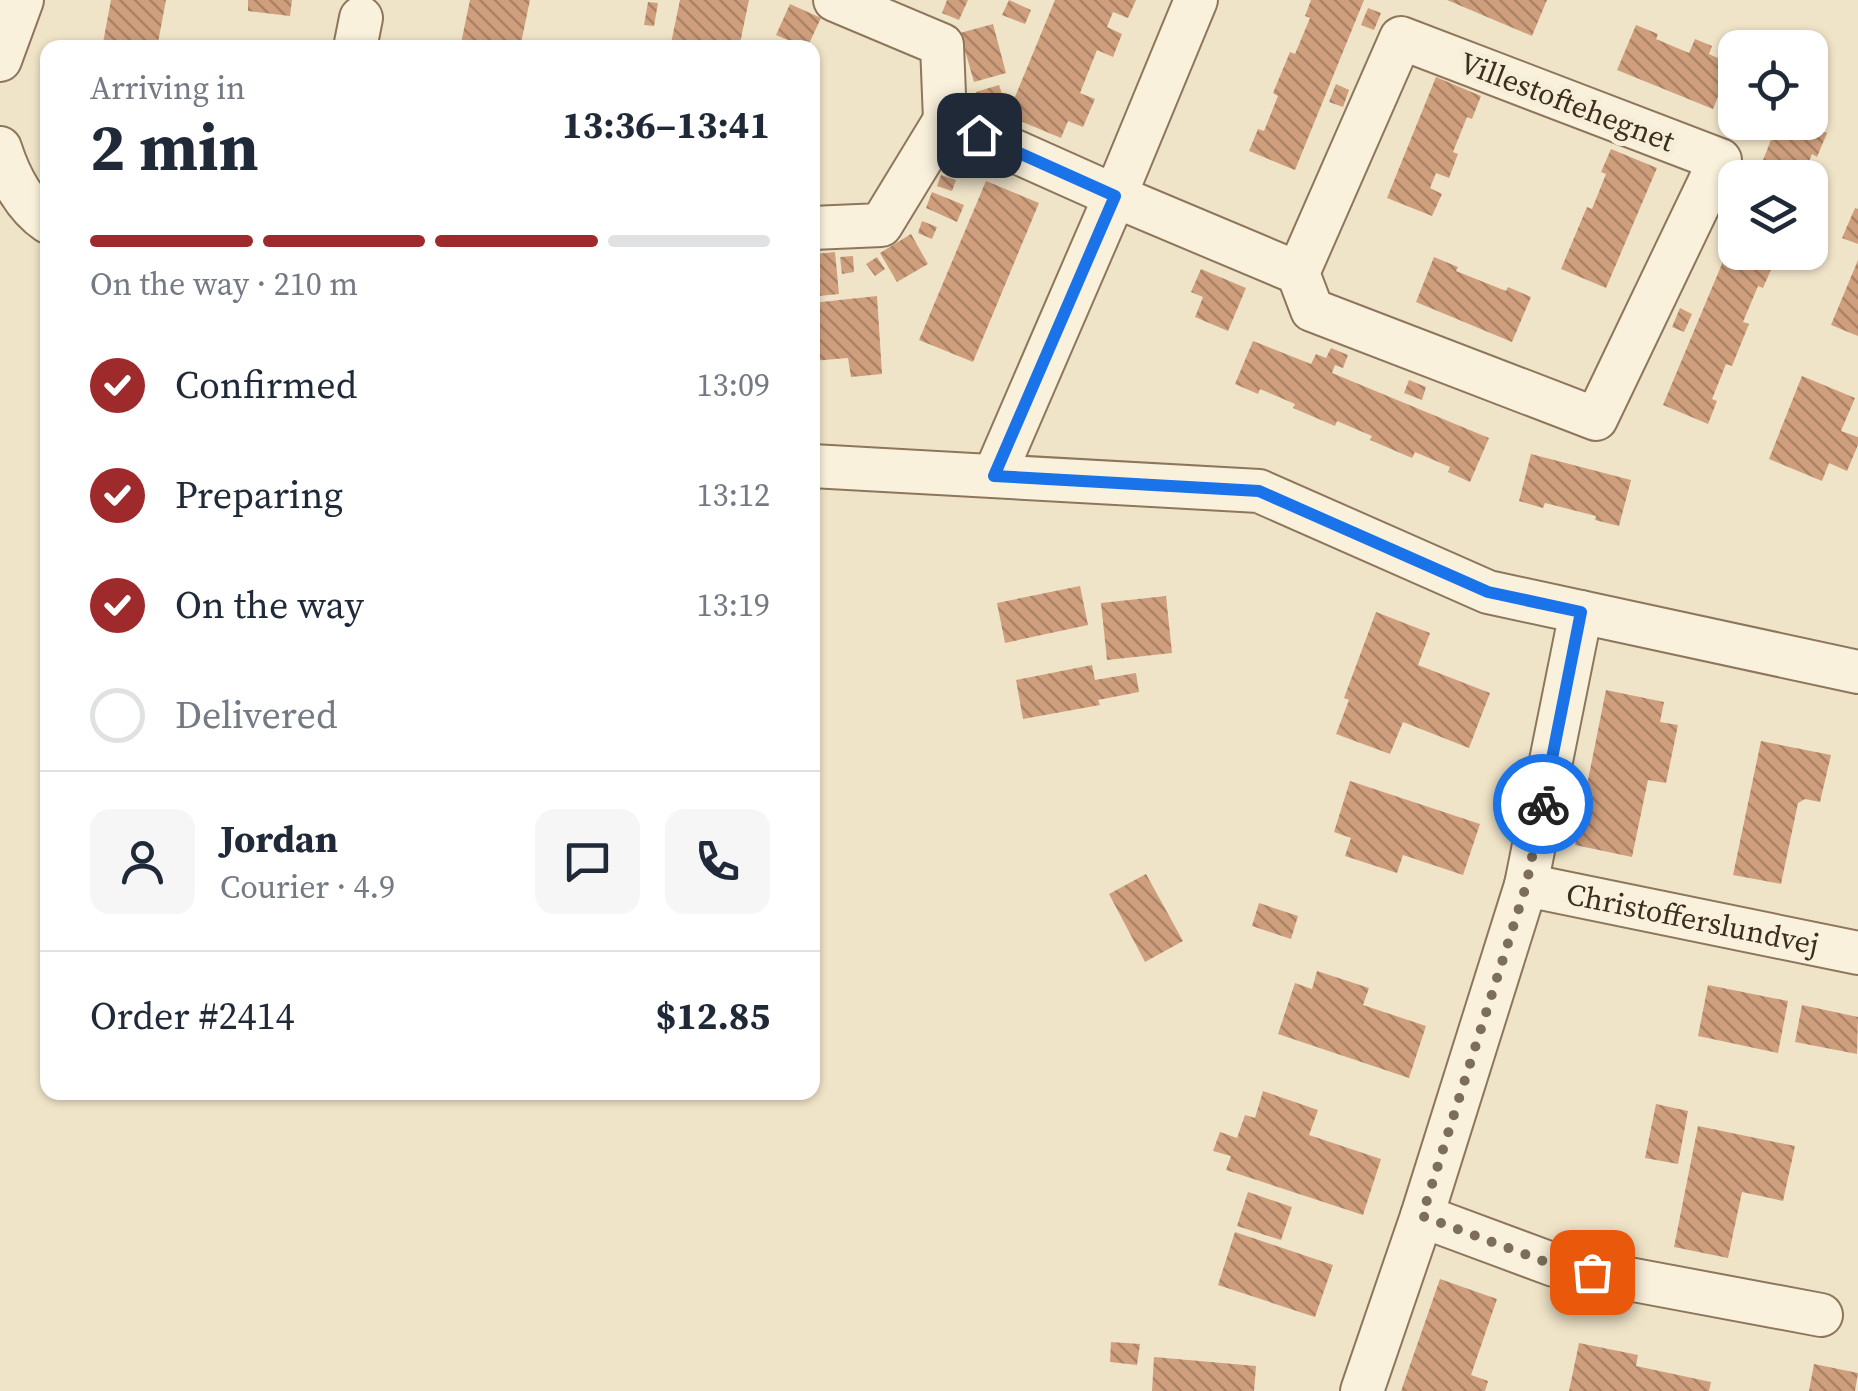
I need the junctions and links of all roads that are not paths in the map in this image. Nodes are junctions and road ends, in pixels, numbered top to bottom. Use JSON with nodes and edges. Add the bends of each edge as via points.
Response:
{"nodes":[{"id":1,"x":22,"y":0,"type":"edge"},
{"id":2,"x":835,"y":0,"type":"edge"},
{"id":3,"x":1196,"y":0,"type":"edge"},
{"id":4,"x":0,"y":60,"type":"edge"},
{"id":5,"x":945,"y":120,"type":"junction"},
{"id":6,"x":0,"y":148,"type":"edge"},
{"id":7,"x":1115,"y":196,"type":"junction"},
{"id":8,"x":40,"y":217,"type":"edge"},
{"id":9,"x":820,"y":228,"type":"edge"},
{"id":10,"x":1298,"y":274,"type":"junction"},
{"id":11,"x":820,"y":466,"type":"edge"},
{"id":12,"x":994,"y":476,"type":"junction"},
{"id":13,"x":1581,"y":612,"type":"junction"},
{"id":14,"x":1858,"y":672,"type":"edge"},
{"id":15,"x":1526,"y":886,"type":"junction"},
{"id":16,"x":1858,"y":953,"type":"edge"},
{"id":17,"x":1422,"y":1216,"type":"junction"},
{"id":18,"x":1821,"y":1315,"type":"dead end"},
{"id":19,"x":1362,"y":1391,"type":"edge"}],
"edges":[{"from":1,"to":4,"type":"street"},
{"from":2,"to":5,"type":"street","via":[[942,45]]},
{"from":3,"to":7,"type":"street"},
{"from":5,"to":7,"type":"street"},
{"from":5,"to":9,"type":"street","via":[[882,225]]},
{"from":6,"to":8,"type":"street","via":[[9,176]]},
{"from":7,"to":10,"type":"street"},
{"from":7,"to":12,"type":"street"},
{"from":10,"to":10,"type":"street","name":"Villestoftehegnet","via":[[1401,38],[1720,160],[1596,419],[1312,310]]},
{"from":11,"to":12,"type":"street"},
{"from":12,"to":13,"type":"street","via":[[1259,491],[1488,592]]},
{"from":13,"to":14,"type":"street"},
{"from":13,"to":15,"type":"street","name":"Christofferslundvej"},
{"from":15,"to":16,"type":"street","name":"Christofferslundvej"},
{"from":15,"to":17,"type":"street","name":"Christofferslundvej"},
{"from":17,"to":18,"type":"street","via":[[1554,1265]]},
{"from":17,"to":19,"type":"street","name":"Christofferslundvej"}]}
